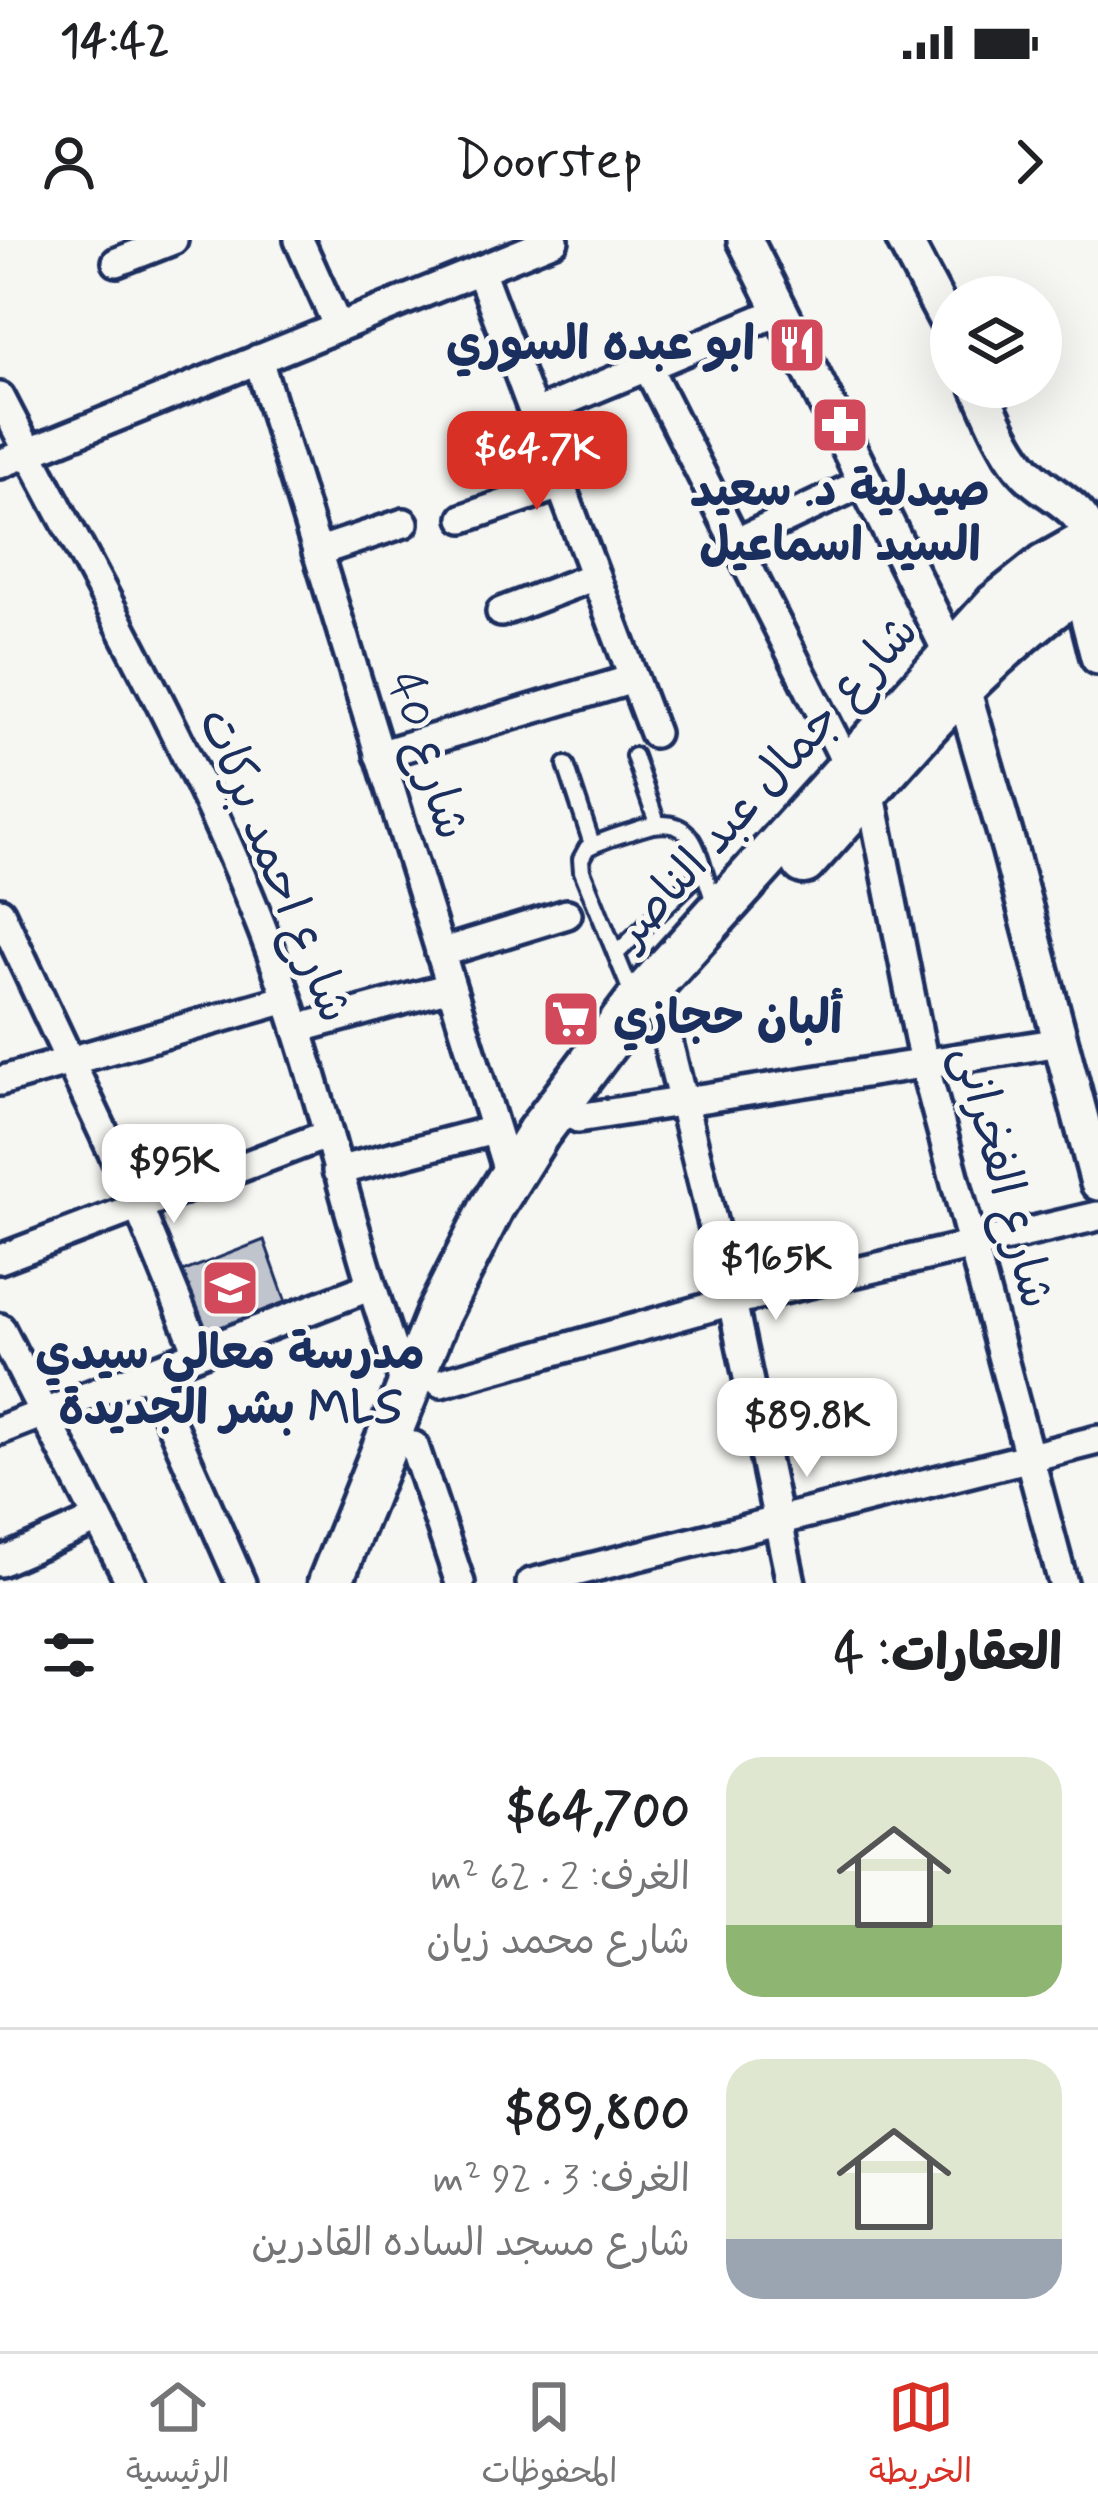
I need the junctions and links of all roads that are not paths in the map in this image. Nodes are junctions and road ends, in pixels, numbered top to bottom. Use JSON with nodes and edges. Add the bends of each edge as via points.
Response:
{"nodes":[{"id":1,"x":173,"y":240,"type":"edge"},
{"id":2,"x":299,"y":240,"type":"edge"},
{"id":3,"x":554,"y":240,"type":"edge"},
{"id":4,"x":745,"y":240,"type":"edge"},
{"id":5,"x":904,"y":240,"type":"edge"},
{"id":6,"x":117,"y":262,"type":"dead end"},
{"id":7,"x":480,"y":270,"type":"junction"},
{"id":8,"x":930,"y":289,"type":"edge"},
{"id":9,"x":778,"y":312,"type":"junction"},
{"id":10,"x":338,"y":327,"type":"junction"},
{"id":11,"x":258,"y":359,"type":"junction"},
{"id":12,"x":646,"y":366,"type":"junction"},
{"id":13,"x":0,"y":397,"type":"edge"},
{"id":14,"x":990,"y":408,"type":"edge"},
{"id":15,"x":534,"y":414,"type":"junction"},
{"id":16,"x":28,"y":452,"type":"junction"},
{"id":17,"x":0,"y":464,"type":"edge"},
{"id":18,"x":864,"y":482,"type":"junction"},
{"id":19,"x":560,"y":485,"type":"junction"},
{"id":20,"x":464,"y":518,"type":"dead end"},
{"id":21,"x":404,"y":524,"type":"dead end"},
{"id":22,"x":735,"y":543,"type":"junction"},
{"id":23,"x":317,"y":552,"type":"junction"},
{"id":24,"x":1092,"y":560,"type":"edge"},
{"id":25,"x":595,"y":576,"type":"junction"},
{"id":26,"x":500,"y":612,"type":"dead end"},
{"id":27,"x":1098,"y":657,"type":"edge"},
{"id":28,"x":957,"y":671,"type":"junction"},
{"id":29,"x":633,"y":679,"type":"junction"},
{"id":30,"x":654,"y":733,"type":"dead end"},
{"id":31,"x":379,"y":755,"type":"junction"},
{"id":32,"x":634,"y":756,"type":"dead end"},
{"id":33,"x":566,"y":765,"type":"dead end"},
{"id":34,"x":860,"y":779,"type":"junction"},
{"id":35,"x":657,"y":823,"type":"junction"},
{"id":36,"x":592,"y":844,"type":"junction"},
{"id":37,"x":703,"y":870,"type":"junction"},
{"id":38,"x":0,"y":912,"type":"edge"},
{"id":39,"x":567,"y":914,"type":"dead end"},
{"id":40,"x":720,"y":914,"type":"junction"},
{"id":41,"x":440,"y":953,"type":"junction"},
{"id":42,"x":616,"y":954,"type":"junction"},
{"id":43,"x":450,"y":987,"type":"junction"},
{"id":44,"x":287,"y":999,"type":"junction"},
{"id":45,"x":649,"y":1010,"type":"junction"},
{"id":46,"x":297,"y":1029,"type":"junction"},
{"id":47,"x":1061,"y":1042,"type":"junction"},
{"id":48,"x":72,"y":1061,"type":"junction"},
{"id":49,"x":924,"y":1064,"type":"junction"},
{"id":50,"x":0,"y":1081,"type":"edge"},
{"id":51,"x":683,"y":1102,"type":"junction"},
{"id":52,"x":578,"y":1118,"type":"junction"},
{"id":53,"x":494,"y":1130,"type":"junction"},
{"id":54,"x":326,"y":1135,"type":"junction"},
{"id":55,"x":337,"y":1171,"type":"junction"},
{"id":56,"x":510,"y":1178,"type":"junction"},
{"id":57,"x":1098,"y":1183,"type":"edge"},
{"id":58,"x":138,"y":1206,"type":"junction"},
{"id":59,"x":1098,"y":1216,"type":"edge"},
{"id":60,"x":973,"y":1245,"type":"junction"},
{"id":61,"x":0,"y":1258,"type":"edge"},
{"id":62,"x":370,"y":1287,"type":"junction"},
{"id":63,"x":731,"y":1301,"type":"junction"},
{"id":64,"x":0,"y":1328,"type":"edge"},
{"id":65,"x":198,"y":1352,"type":"junction"},
{"id":66,"x":148,"y":1372,"type":"junction"},
{"id":67,"x":424,"y":1387,"type":"junction"},
{"id":68,"x":43,"y":1412,"type":"junction"},
{"id":69,"x":0,"y":1430,"type":"edge"},
{"id":70,"x":1098,"y":1440,"type":"edge"},
{"id":71,"x":415,"y":1446,"type":"junction"},
{"id":72,"x":1029,"y":1457,"type":"junction"},
{"id":73,"x":98,"y":1520,"type":"junction"},
{"id":74,"x":776,"y":1520,"type":"junction"},
{"id":75,"x":0,"y":1562,"type":"edge"},
{"id":76,"x":0,"y":1572,"type":"edge"},
{"id":77,"x":4,"y":1583,"type":"edge"},
{"id":78,"x":130,"y":1583,"type":"edge"},
{"id":79,"x":242,"y":1583,"type":"edge"},
{"id":80,"x":330,"y":1583,"type":"edge"},
{"id":81,"x":355,"y":1583,"type":"edge"},
{"id":82,"x":460,"y":1583,"type":"edge"},
{"id":83,"x":532,"y":1583,"type":"edge"},
{"id":84,"x":791,"y":1583,"type":"edge"},
{"id":85,"x":1063,"y":1583,"type":"edge"}],
"edges":[{"from":1,"to":6,"type":"street"},
{"from":2,"to":10,"type":"street"},
{"from":3,"to":7,"type":"street"},
{"from":4,"to":9,"type":"street"},
{"from":5,"to":8,"type":"street"},
{"from":7,"to":10,"type":"street"},
{"from":7,"to":15,"type":"street"},
{"from":9,"to":12,"type":"street"},
{"from":9,"to":18,"type":"street"},
{"from":10,"to":11,"type":"street"},
{"from":11,"to":16,"type":"street"},
{"from":11,"to":23,"type":"street","name":"شارع 40"},
{"from":12,"to":15,"type":"street"},
{"from":12,"to":22,"type":"street","name":"شارع الفخرانى"},
{"from":13,"to":16,"type":"street","name":"شارع احمد بركات"},
{"from":14,"to":24,"type":"street","via":[[1020,465],[1082,514]]},
{"from":15,"to":19,"type":"street"},
{"from":16,"to":17,"type":"street"},
{"from":16,"to":44,"type":"street","name":"شارع احمد بركات","via":[[199,784]]},
{"from":18,"to":22,"type":"street"},
{"from":18,"to":28,"type":"street"},
{"from":19,"to":20,"type":"street"},
{"from":19,"to":25,"type":"street"},
{"from":21,"to":23,"type":"street"},
{"from":22,"to":34,"type":"street","name":"شارع الفخرانى"},
{"from":23,"to":31,"type":"street","name":"شارع 40"},
{"from":24,"to":27,"type":"street"},
{"from":24,"to":28,"type":"main road","name":"شارع جمال عبد الناصر","via":[[1011,641]]},
{"from":25,"to":26,"type":"street"},
{"from":25,"to":29,"type":"street"},
{"from":28,"to":34,"type":"main road","name":"شارع جمال عبد الناصر"},
{"from":28,"to":47,"type":"street"},
{"from":29,"to":30,"type":"street"},
{"from":29,"to":31,"type":"street"},
{"from":31,"to":41,"type":"street","name":"شارع 40"},
{"from":32,"to":35,"type":"lane"},
{"from":33,"to":36,"type":"lane"},
{"from":34,"to":40,"type":"main road","name":"شارع جمال عبد الناصر"},
{"from":34,"to":45,"type":"main road","name":"شارع جمال عبد الناصر"},
{"from":34,"to":49,"type":"street","name":"شارع الفخرانى"},
{"from":35,"to":36,"type":"lane"},
{"from":35,"to":37,"type":"lane","via":[[683,826]]},
{"from":36,"to":42,"type":"lane","via":[[582,871]]},
{"from":37,"to":40,"type":"lane"},
{"from":37,"to":42,"type":"lane"},
{"from":38,"to":48,"type":"street"},
{"from":39,"to":41,"type":"street"},
{"from":40,"to":45,"type":"main road","name":"شارع جمال عبد الناصر"},
{"from":41,"to":43,"type":"street","name":"شارع 40"},
{"from":42,"to":45,"type":"lane"},
{"from":43,"to":46,"type":"street"},
{"from":43,"to":53,"type":"street","name":"شارع 40"},
{"from":44,"to":46,"type":"street","name":"شارع احمد بركات"},
{"from":44,"to":48,"type":"street"},
{"from":45,"to":51,"type":"street"},
{"from":45,"to":52,"type":"main road","name":"شارع جمال عبد الناصر"},
{"from":45,"to":56,"type":"main road","name":"شارع جمال عبد الناصر","via":[[569,1088]]},
{"from":46,"to":54,"type":"street","name":"شارع احمد بركات"},
{"from":47,"to":49,"type":"street"},
{"from":47,"to":57,"type":"street"},
{"from":48,"to":50,"type":"street"},
{"from":48,"to":58,"type":"street"},
{"from":49,"to":51,"type":"street"},
{"from":49,"to":60,"type":"street","name":"شارع الفخرانى"},
{"from":51,"to":52,"type":"street"},
{"from":51,"to":63,"type":"street"},
{"from":52,"to":67,"type":"main road","name":"شارع جمال عبد الناصر"},
{"from":53,"to":55,"type":"street"},
{"from":53,"to":56,"type":"street","name":"شارع 40"},
{"from":54,"to":55,"type":"street","name":"شارع احمد بركات"},
{"from":54,"to":58,"type":"street"},
{"from":55,"to":62,"type":"street","name":"شارع احمد بركات"},
{"from":56,"to":67,"type":"main road","name":"شارع جمال عبد الناصر","via":[[464,1260]]},
{"from":58,"to":61,"type":"street"},
{"from":58,"to":65,"type":"street"},
{"from":59,"to":60,"type":"street"},
{"from":60,"to":63,"type":"street"},
{"from":60,"to":72,"type":"street","name":"شارع الفخرانى"},
{"from":62,"to":65,"type":"street"},
{"from":62,"to":67,"type":"street","name":"شارع احمد بركات"},
{"from":63,"to":67,"type":"street"},
{"from":63,"to":74,"type":"street"},
{"from":64,"to":68,"type":"street"},
{"from":65,"to":66,"type":"street"},
{"from":66,"to":68,"type":"street"},
{"from":66,"to":79,"type":"street"},
{"from":67,"to":71,"type":"main road","name":"شارع جمال عبد الناصر"},
{"from":67,"to":80,"type":"main road","name":"شارع جمال عبد الناصر"},
{"from":68,"to":69,"type":"street"},
{"from":68,"to":73,"type":"street"},
{"from":70,"to":72,"type":"street"},
{"from":71,"to":81,"type":"main road","name":"شارع جمال عبد الناصر"},
{"from":71,"to":82,"type":"street"},
{"from":72,"to":74,"type":"street"},
{"from":72,"to":85,"type":"street","name":"شارع الفخرانى"},
{"from":73,"to":75,"type":"street"},
{"from":73,"to":78,"type":"street"},
{"from":74,"to":83,"type":"street"},
{"from":74,"to":84,"type":"street"},
{"from":76,"to":77,"type":"street"}]}
